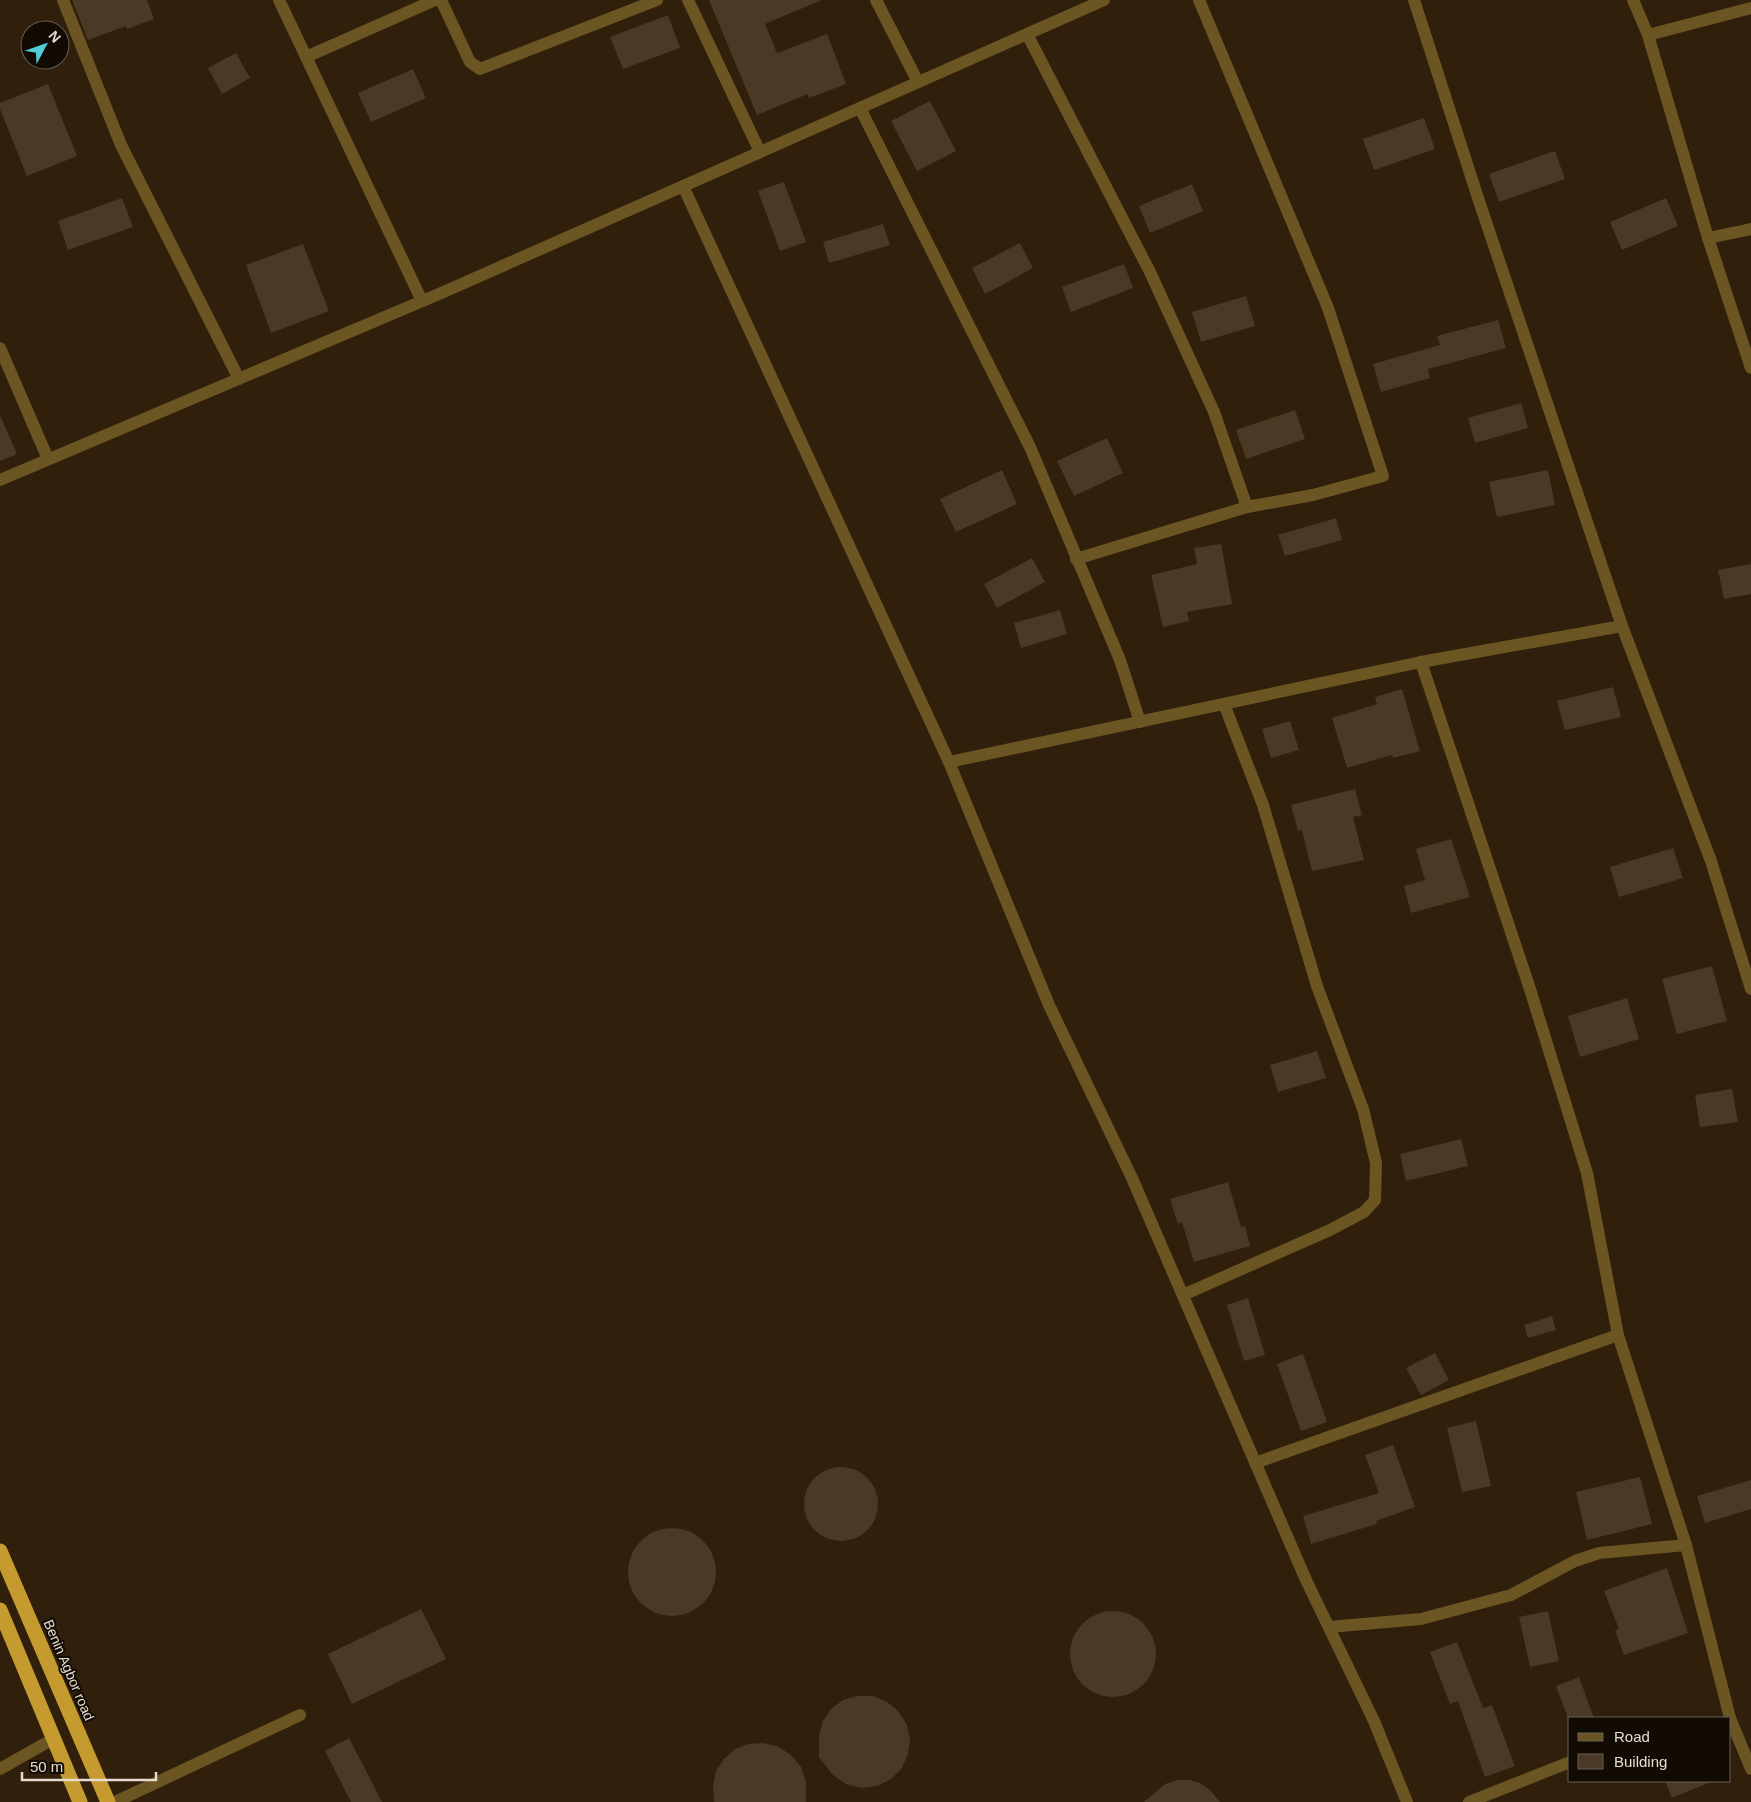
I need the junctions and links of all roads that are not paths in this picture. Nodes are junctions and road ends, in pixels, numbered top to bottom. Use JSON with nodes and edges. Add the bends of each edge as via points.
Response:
{"nodes":[{"id":1,"x":63,"y":0,"type":"edge"},
{"id":2,"x":279,"y":0,"type":"edge"},
{"id":3,"x":435,"y":0,"type":"edge"},
{"id":4,"x":441,"y":0,"type":"edge"},
{"id":5,"x":657,"y":0,"type":"edge"},
{"id":6,"x":688,"y":0,"type":"edge"},
{"id":7,"x":876,"y":0,"type":"edge"},
{"id":8,"x":1104,"y":0,"type":"edge"},
{"id":9,"x":1198,"y":0,"type":"edge"},
{"id":10,"x":1414,"y":0,"type":"edge"},
{"id":11,"x":1633,"y":0,"type":"edge"},
{"id":12,"x":1079,"y":5,"type":"edge"},
{"id":13,"x":1751,"y":8,"type":"edge"},
{"id":14,"x":1027,"y":34,"type":"junction"},
{"id":15,"x":1648,"y":35,"type":"junction"},
{"id":16,"x":306,"y":56,"type":"junction"},
{"id":17,"x":918,"y":82,"type":"junction"},
{"id":18,"x":860,"y":108,"type":"junction"},
{"id":19,"x":760,"y":152,"type":"junction"},
{"id":20,"x":683,"y":186,"type":"junction"},
{"id":21,"x":1751,"y":228,"type":"edge"},
{"id":22,"x":1708,"y":238,"type":"junction"},
{"id":23,"x":422,"y":301,"type":"junction"},
{"id":24,"x":0,"y":348,"type":"edge"},
{"id":25,"x":1751,"y":368,"type":"edge"},
{"id":26,"x":239,"y":379,"type":"junction"},
{"id":27,"x":48,"y":460,"type":"junction"},
{"id":28,"x":0,"y":480,"type":"edge"},
{"id":29,"x":1247,"y":507,"type":"junction"},
{"id":30,"x":1076,"y":558,"type":"junction"},
{"id":31,"x":1622,"y":626,"type":"junction"},
{"id":32,"x":1420,"y":662,"type":"junction"},
{"id":33,"x":1224,"y":704,"type":"junction"},
{"id":34,"x":1140,"y":722,"type":"junction"},
{"id":35,"x":949,"y":762,"type":"junction"},
{"id":36,"x":1751,"y":989,"type":"edge"},
{"id":37,"x":1183,"y":1295,"type":"junction"},
{"id":38,"x":1618,"y":1335,"type":"junction"},
{"id":39,"x":1255,"y":1462,"type":"junction"},
{"id":40,"x":1686,"y":1545,"type":"junction"},
{"id":41,"x":0,"y":1551,"type":"edge"},
{"id":42,"x":0,"y":1610,"type":"edge"},
{"id":43,"x":1329,"y":1627,"type":"junction"},
{"id":44,"x":300,"y":1715,"type":"dead end"},
{"id":45,"x":1729,"y":1717,"type":"edge"},
{"id":46,"x":1731,"y":1723,"type":"edge"},
{"id":47,"x":53,"y":1740,"type":"junction"},
{"id":48,"x":1568,"y":1763,"type":"edge"},
{"id":49,"x":0,"y":1769,"type":"edge"},
{"id":50,"x":1751,"y":1769,"type":"edge"},
{"id":51,"x":80,"y":1802,"type":"edge"},
{"id":52,"x":108,"y":1802,"type":"edge"},
{"id":53,"x":116,"y":1802,"type":"edge"},
{"id":54,"x":1407,"y":1802,"type":"edge"},
{"id":55,"x":1469,"y":1802,"type":"edge"}],
"edges":[{"from":1,"to":26,"type":"street","via":[[121,145]]},
{"from":2,"to":16,"type":"street"},
{"from":3,"to":16,"type":"street"},
{"from":4,"to":5,"type":"street","via":[[470,62],[480,69]]},
{"from":6,"to":19,"type":"street"},
{"from":7,"to":17,"type":"street"},
{"from":8,"to":12,"type":"street"},
{"from":9,"to":29,"type":"street","via":[[1328,308],[1383,474],[1382,478],[1321,493]]},
{"from":10,"to":31,"type":"street"},
{"from":11,"to":15,"type":"street"},
{"from":12,"to":14,"type":"street"},
{"from":13,"to":15,"type":"street"},
{"from":14,"to":17,"type":"street"},
{"from":14,"to":29,"type":"street","via":[[1150,272],[1214,412]]},
{"from":15,"to":22,"type":"street"},
{"from":16,"to":23,"type":"street"},
{"from":17,"to":18,"type":"street"},
{"from":18,"to":19,"type":"street"},
{"from":18,"to":30,"type":"street","via":[[1030,447]]},
{"from":19,"to":20,"type":"street"},
{"from":20,"to":23,"type":"street"},
{"from":20,"to":35,"type":"street"},
{"from":21,"to":22,"type":"street"},
{"from":22,"to":25,"type":"street"},
{"from":23,"to":26,"type":"street"},
{"from":24,"to":27,"type":"street"},
{"from":26,"to":27,"type":"street"},
{"from":27,"to":28,"type":"street"},
{"from":29,"to":30,"type":"street"},
{"from":30,"to":34,"type":"street","via":[[1120,660]]},
{"from":31,"to":32,"type":"street"},
{"from":31,"to":36,"type":"street","via":[[1711,861]]},
{"from":32,"to":33,"type":"street"},
{"from":32,"to":38,"type":"street","via":[[1529,986],[1587,1173]]},
{"from":33,"to":34,"type":"street"},
{"from":33,"to":37,"type":"street","via":[[1262,805],[1317,986],[1363,1109],[1376,1164],[1375,1200],[1364,1212],[1330,1230]]},
{"from":34,"to":35,"type":"street"},
{"from":35,"to":37,"type":"street","via":[[1049,1005],[1132,1178]]},
{"from":37,"to":39,"type":"street"},
{"from":38,"to":39,"type":"street"},
{"from":38,"to":40,"type":"street"},
{"from":39,"to":43,"type":"street"},
{"from":40,"to":43,"type":"street","via":[[1599,1553],[1575,1561],[1511,1595],[1421,1619]]},
{"from":40,"to":45,"type":"street"},
{"from":41,"to":52,"type":"highway","name":"Benin Agbor road"},
{"from":42,"to":47,"type":"highway"},
{"from":43,"to":54,"type":"street","via":[[1374,1720]]},
{"from":44,"to":53,"type":"street"},
{"from":46,"to":50,"type":"street"},
{"from":47,"to":49,"type":"street"},
{"from":47,"to":51,"type":"highway"},
{"from":48,"to":55,"type":"street"}]}
